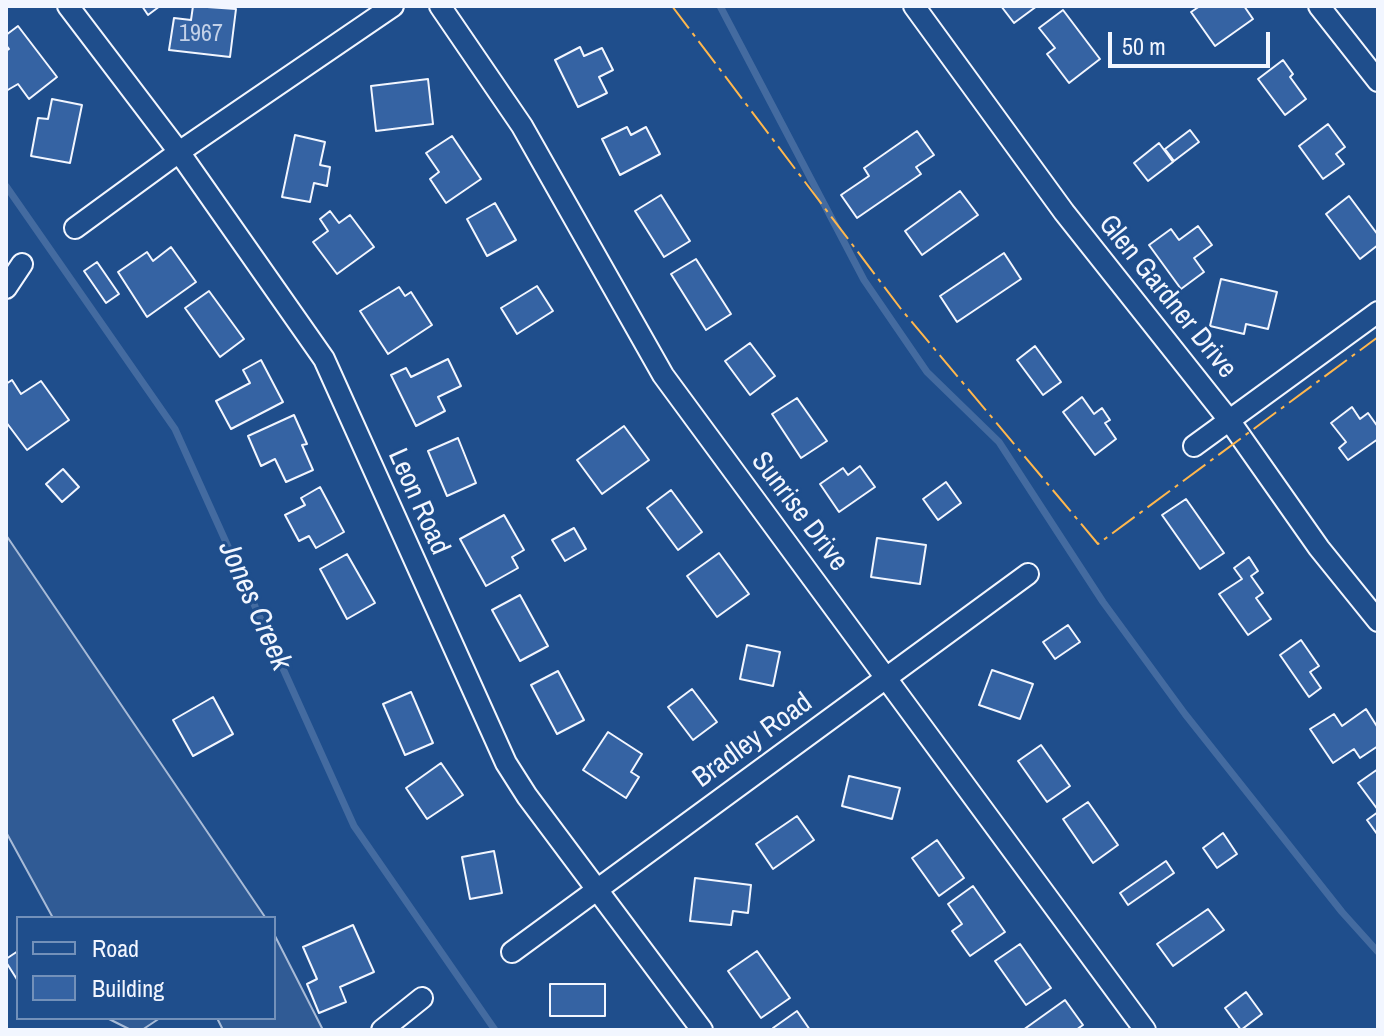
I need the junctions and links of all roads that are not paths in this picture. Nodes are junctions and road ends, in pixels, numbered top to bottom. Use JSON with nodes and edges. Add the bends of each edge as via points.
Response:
{"nodes":[{"id":1,"x":68,"y":6,"type":"edge"},
{"id":2,"x":393,"y":6,"type":"edge"},
{"id":3,"x":440,"y":6,"type":"edge"},
{"id":4,"x":914,"y":6,"type":"edge"},
{"id":5,"x":1319,"y":6,"type":"edge"},
{"id":6,"x":1378,"y":81,"type":"edge"},
{"id":7,"x":179,"y":152,"type":"junction"},
{"id":8,"x":75,"y":228,"type":"dead end"},
{"id":9,"x":22,"y":264,"type":"dead end"},
{"id":10,"x":6,"y":288,"type":"edge"},
{"id":11,"x":1378,"y":312,"type":"edge"},
{"id":12,"x":1229,"y":420,"type":"junction"},
{"id":13,"x":1194,"y":446,"type":"dead end"},
{"id":14,"x":1028,"y":574,"type":"dead end"},
{"id":15,"x":1378,"y":621,"type":"edge"},
{"id":16,"x":886,"y":677,"type":"junction"},
{"id":17,"x":597,"y":891,"type":"junction"},
{"id":18,"x":512,"y":952,"type":"dead end"},
{"id":19,"x":422,"y":998,"type":"dead end"},
{"id":20,"x":382,"y":1030,"type":"edge"},
{"id":21,"x":702,"y":1030,"type":"edge"},
{"id":22,"x":1145,"y":1030,"type":"edge"}],
"edges":[{"from":1,"to":7,"type":"street","name":"Leon Road"},
{"from":2,"to":7,"type":"street"},
{"from":3,"to":16,"type":"street","name":"Sunrise Drive","via":[[522,126],[663,375]]},
{"from":4,"to":12,"type":"street","name":"Glen Gardner Drive","via":[[1064,212]]},
{"from":5,"to":6,"type":"street"},
{"from":7,"to":8,"type":"street"},
{"from":7,"to":17,"type":"street","name":"Leon Road","via":[[324,359],[506,763]]},
{"from":9,"to":10,"type":"street"},
{"from":11,"to":12,"type":"street"},
{"from":12,"to":13,"type":"street"},
{"from":12,"to":15,"type":"street","name":"Glen Gardner Drive"},
{"from":14,"to":16,"type":"street","name":"Bradley Road"},
{"from":16,"to":17,"type":"street","name":"Bradley Road"},
{"from":16,"to":22,"type":"street","name":"Sunrise Drive"},
{"from":17,"to":18,"type":"street","name":"Bradley Road"},
{"from":17,"to":21,"type":"street","name":"Leon Road"},
{"from":19,"to":20,"type":"street"}]}
